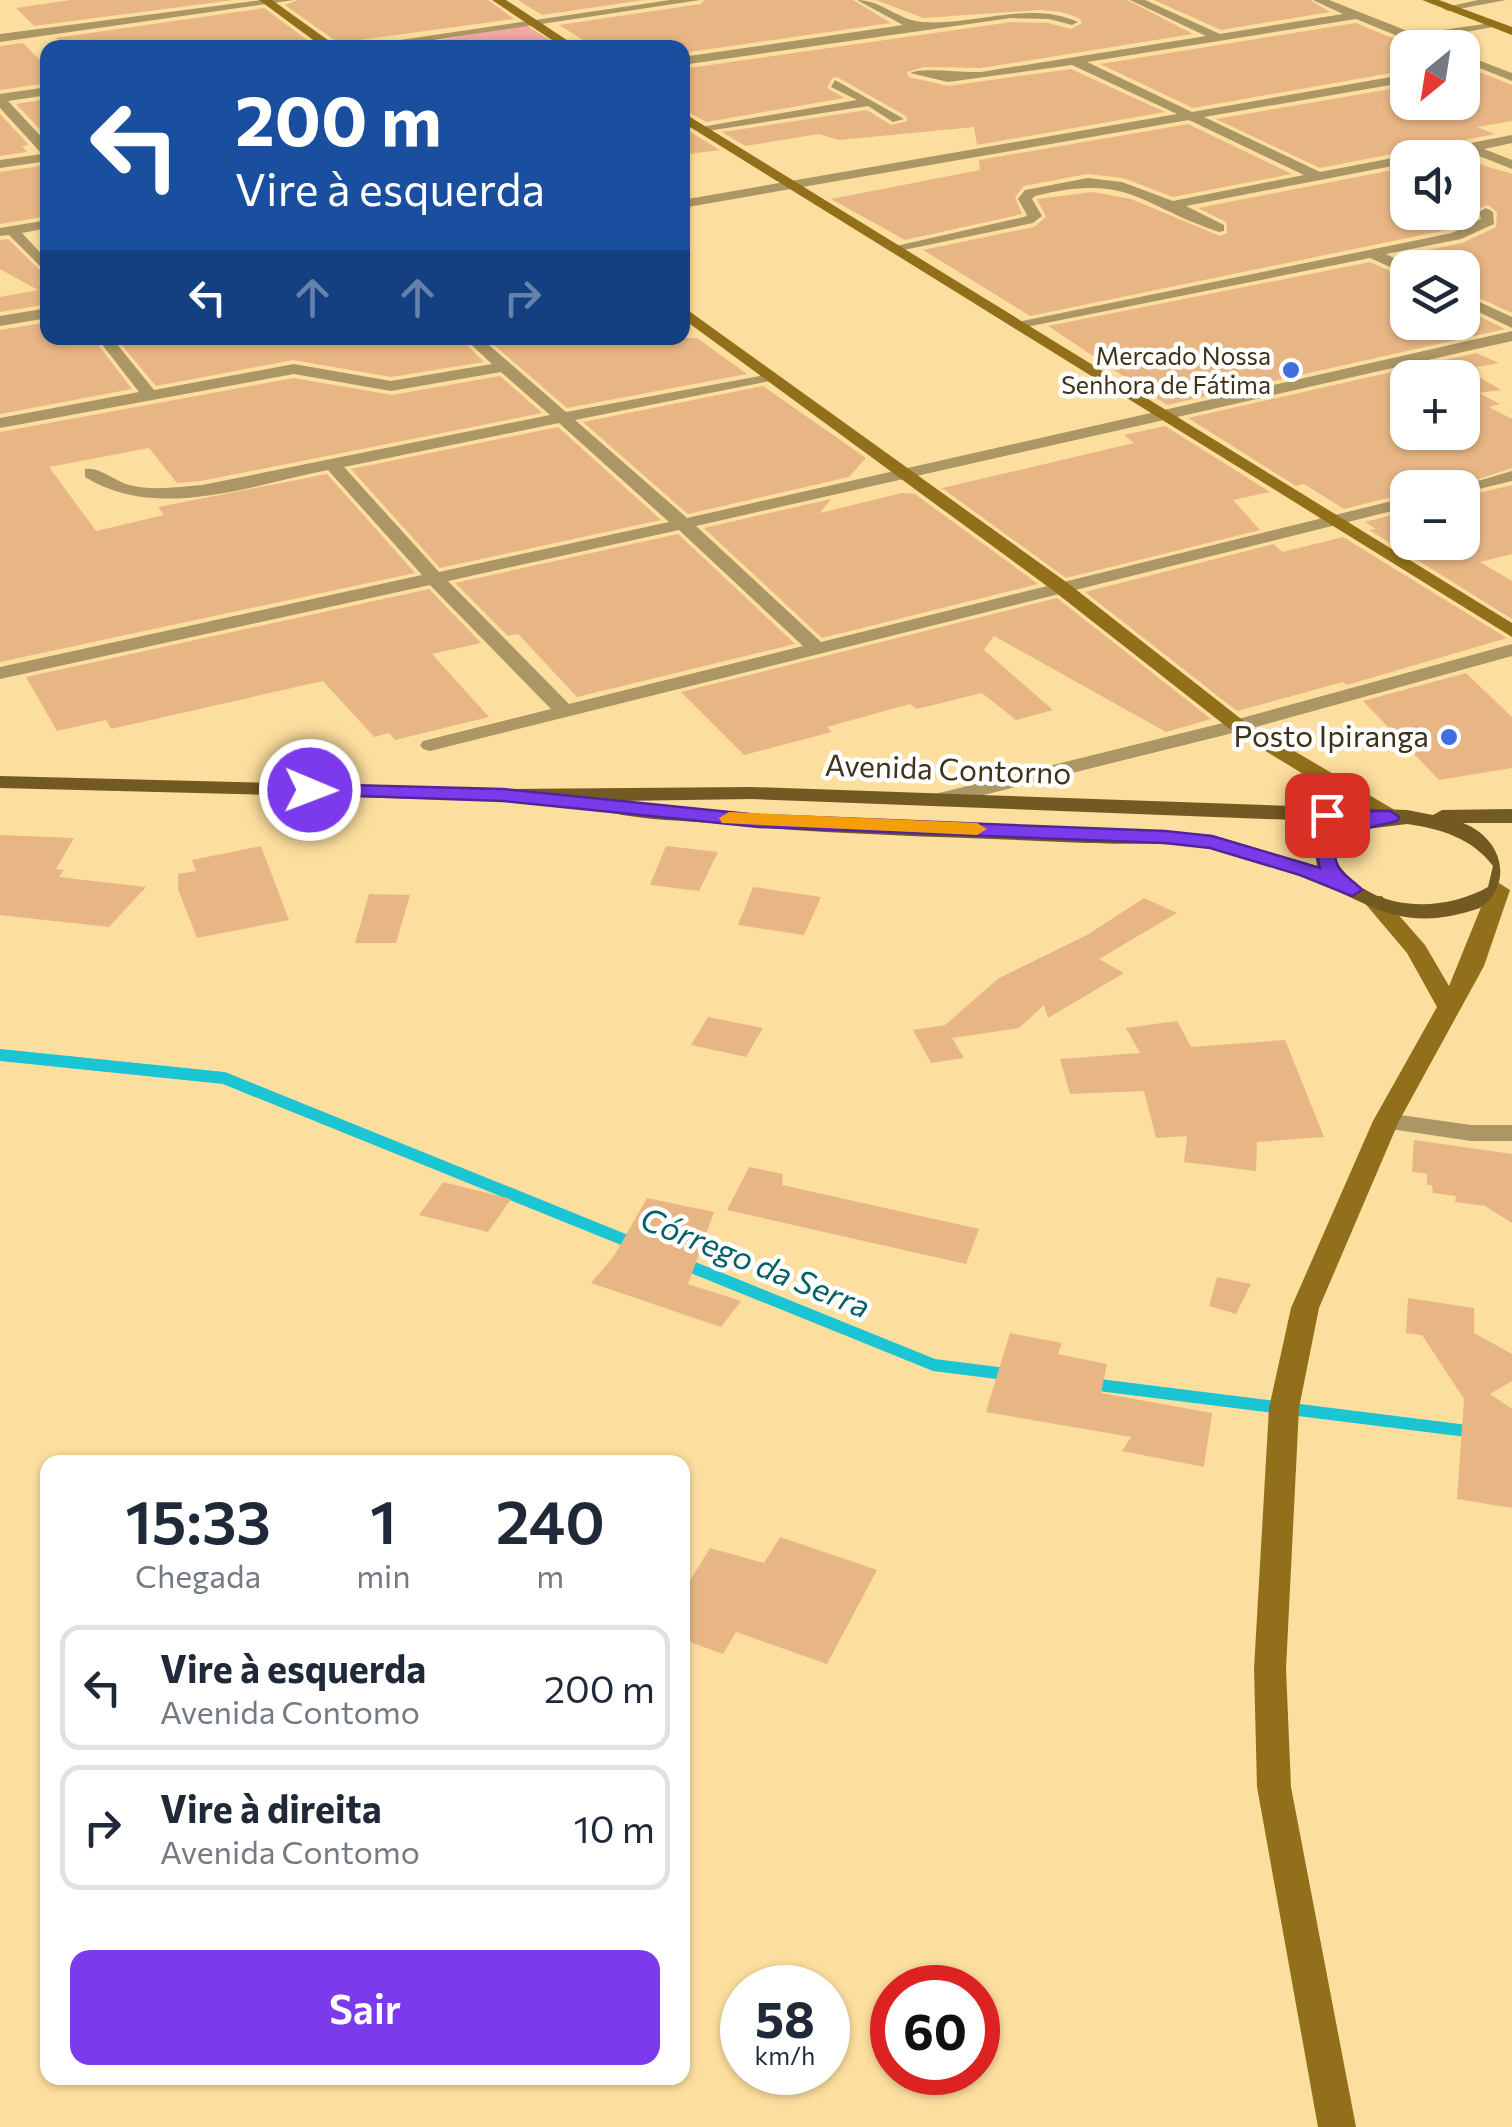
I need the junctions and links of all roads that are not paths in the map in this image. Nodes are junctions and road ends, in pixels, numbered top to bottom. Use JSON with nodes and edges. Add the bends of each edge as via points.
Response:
{"nodes":[{"id":1,"x":288,"y":0,"type":"edge"},
{"id":2,"x":498,"y":0,"type":"edge"},
{"id":3,"x":694,"y":0,"type":"edge"},
{"id":4,"x":863,"y":0,"type":"edge"},
{"id":5,"x":1136,"y":0,"type":"edge"},
{"id":6,"x":1319,"y":0,"type":"edge"},
{"id":7,"x":1428,"y":0,"type":"edge"},
{"id":8,"x":1500,"y":0,"type":"edge"},
{"id":9,"x":266,"y":1,"type":"edge"},
{"id":10,"x":1448,"y":8,"type":"junction"},
{"id":11,"x":1357,"y":15,"type":"junction"},
{"id":12,"x":534,"y":22,"type":"junction"},
{"id":13,"x":1072,"y":22,"type":"dead end"},
{"id":14,"x":1494,"y":24,"type":"junction"},
{"id":15,"x":919,"y":26,"type":"junction"},
{"id":16,"x":1394,"y":30,"type":"edge"},
{"id":17,"x":1460,"y":30,"type":"edge"},
{"id":18,"x":1512,"y":31,"type":"edge"},
{"id":19,"x":1220,"y":37,"type":"junction"},
{"id":20,"x":0,"y":38,"type":"edge"},
{"id":21,"x":322,"y":40,"type":"edge"},
{"id":22,"x":408,"y":40,"type":"edge"},
{"id":23,"x":561,"y":40,"type":"edge"},
{"id":24,"x":690,"y":60,"type":"edge"},
{"id":25,"x":1074,"y":62,"type":"junction"},
{"id":26,"x":1482,"y":64,"type":"edge"},
{"id":27,"x":916,"y":73,"type":"dead end"},
{"id":28,"x":1512,"y":76,"type":"edge"},
{"id":29,"x":1390,"y":81,"type":"edge"},
{"id":30,"x":835,"y":84,"type":"dead end"},
{"id":31,"x":40,"y":92,"type":"edge"},
{"id":32,"x":0,"y":99,"type":"edge"},
{"id":33,"x":870,"y":102,"type":"junction"},
{"id":34,"x":1194,"y":116,"type":"junction"},
{"id":35,"x":898,"y":119,"type":"dead end"},
{"id":36,"x":690,"y":121,"type":"edge"},
{"id":37,"x":700,"y":128,"type":"junction"},
{"id":38,"x":1512,"y":139,"type":"edge"},
{"id":39,"x":40,"y":146,"type":"edge"},
{"id":40,"x":1480,"y":146,"type":"edge"},
{"id":41,"x":1480,"y":152,"type":"edge"},
{"id":42,"x":40,"y":156,"type":"edge"},
{"id":43,"x":1390,"y":163,"type":"edge"},
{"id":44,"x":0,"y":164,"type":"edge"},
{"id":45,"x":1512,"y":165,"type":"edge"},
{"id":46,"x":1318,"y":176,"type":"junction"},
{"id":47,"x":797,"y":184,"type":"junction"},
{"id":48,"x":690,"y":203,"type":"edge"},
{"id":49,"x":1172,"y":205,"type":"junction"},
{"id":50,"x":1486,"y":212,"type":"dead end"},
{"id":51,"x":40,"y":225,"type":"edge"},
{"id":52,"x":1219,"y":228,"type":"dead end"},
{"id":53,"x":6,"y":231,"type":"edge"},
{"id":54,"x":894,"y":248,"type":"junction"},
{"id":55,"x":1370,"y":252,"type":"junction"},
{"id":56,"x":1390,"y":262,"type":"edge"},
{"id":57,"x":40,"y":263,"type":"edge"},
{"id":58,"x":1480,"y":307,"type":"edge"},
{"id":59,"x":40,"y":314,"type":"edge"},
{"id":60,"x":690,"y":316,"type":"edge"},
{"id":61,"x":0,"y":321,"type":"edge"},
{"id":62,"x":1512,"y":322,"type":"edge"},
{"id":63,"x":1016,"y":324,"type":"junction"},
{"id":64,"x":1512,"y":336,"type":"edge"},
{"id":65,"x":110,"y":345,"type":"edge"},
{"id":66,"x":480,"y":345,"type":"edge"},
{"id":67,"x":504,"y":367,"type":"junction"},
{"id":68,"x":770,"y":376,"type":"junction"},
{"id":69,"x":150,"y":395,"type":"junction"},
{"id":70,"x":1166,"y":414,"type":"junction"},
{"id":71,"x":564,"y":417,"type":"junction"},
{"id":72,"x":0,"y":423,"type":"edge"},
{"id":73,"x":330,"y":462,"type":"junction"},
{"id":74,"x":90,"y":473,"type":"dead end"},
{"id":75,"x":905,"y":474,"type":"junction"},
{"id":76,"x":1512,"y":476,"type":"edge"},
{"id":77,"x":1480,"y":484,"type":"edge"},
{"id":78,"x":1390,"y":507,"type":"edge"},
{"id":79,"x":1338,"y":520,"type":"junction"},
{"id":80,"x":683,"y":524,"type":"junction"},
{"id":81,"x":434,"y":578,"type":"junction"},
{"id":82,"x":1062,"y":588,"type":"junction"},
{"id":83,"x":1512,"y":631,"type":"edge"},
{"id":84,"x":817,"y":649,"type":"junction"},
{"id":85,"x":1512,"y":650,"type":"edge"},
{"id":86,"x":0,"y":673,"type":"edge"},
{"id":87,"x":566,"y":712,"type":"junction"},
{"id":88,"x":1238,"y":726,"type":"junction"},
{"id":89,"x":430,"y":745,"type":"dead end"},
{"id":90,"x":0,"y":782,"type":"edge"},
{"id":91,"x":503,"y":795,"type":"junction"},
{"id":92,"x":939,"y":800,"type":"junction"},
{"id":93,"x":1512,"y":816,"type":"edge"},
{"id":94,"x":1398,"y":817,"type":"junction"},
{"id":95,"x":1505,"y":881,"type":"edge"},
{"id":96,"x":1363,"y":896,"type":"junction"},
{"id":97,"x":1449,"y":1007,"type":"junction"},
{"id":98,"x":1386,"y":1120,"type":"junction"},
{"id":99,"x":1512,"y":1133,"type":"edge"},
{"id":100,"x":1337,"y":2127,"type":"edge"}],
"edges":[{"from":1,"to":9,"type":"street"},
{"from":2,"to":12,"type":"street"},
{"from":3,"to":12,"type":"street"},
{"from":4,"to":15,"type":"street"},
{"from":5,"to":19,"type":"street"},
{"from":6,"to":11,"type":"street"},
{"from":7,"to":10,"type":"street"},
{"from":8,"to":10,"type":"street"},
{"from":9,"to":20,"type":"street"},
{"from":9,"to":21,"type":"street"},
{"from":10,"to":14,"type":"street"},
{"from":11,"to":16,"type":"street"},
{"from":11,"to":19,"type":"street"},
{"from":12,"to":22,"type":"street"},
{"from":12,"to":23,"type":"street"},
{"from":13,"to":15,"type":"street","via":[[1021,11]]},
{"from":14,"to":17,"type":"street"},
{"from":14,"to":18,"type":"street"},
{"from":15,"to":24,"type":"street"},
{"from":19,"to":25,"type":"street"},
{"from":25,"to":27,"type":"street","via":[[965,78]]},
{"from":25,"to":34,"type":"street"},
{"from":26,"to":28,"type":"street"},
{"from":29,"to":34,"type":"street"},
{"from":30,"to":33,"type":"street"},
{"from":31,"to":32,"type":"street"},
{"from":32,"to":39,"type":"street"},
{"from":33,"to":35,"type":"street"},
{"from":33,"to":37,"type":"street"},
{"from":34,"to":46,"type":"street"},
{"from":34,"to":47,"type":"street"},
{"from":36,"to":37,"type":"street"},
{"from":37,"to":47,"type":"street"},
{"from":38,"to":40,"type":"street"},
{"from":41,"to":45,"type":"street"},
{"from":42,"to":44,"type":"street"},
{"from":43,"to":46,"type":"street"},
{"from":46,"to":49,"type":"street"},
{"from":47,"to":48,"type":"street"},
{"from":47,"to":54,"type":"street"},
{"from":49,"to":52,"type":"street"},
{"from":49,"to":54,"type":"street","via":[[1121,182],[1095,180],[1030,193],[1025,199],[1035,216],[1028,220]]},
{"from":50,"to":55,"type":"street","via":[[1489,221],[1476,230]]},
{"from":51,"to":53,"type":"street"},
{"from":53,"to":57,"type":"street"},
{"from":54,"to":63,"type":"street"},
{"from":55,"to":56,"type":"street"},
{"from":55,"to":63,"type":"street"},
{"from":58,"to":62,"type":"street"},
{"from":59,"to":61,"type":"street"},
{"from":60,"to":68,"type":"street"},
{"from":63,"to":70,"type":"street"},
{"from":64,"to":70,"type":"street"},
{"from":65,"to":69,"type":"street"},
{"from":66,"to":67,"type":"street"},
{"from":67,"to":69,"type":"street","via":[[390,386],[294,369]]},
{"from":67,"to":71,"type":"street"},
{"from":68,"to":71,"type":"street"},
{"from":68,"to":75,"type":"street"},
{"from":69,"to":72,"type":"street"},
{"from":70,"to":75,"type":"street"},
{"from":70,"to":79,"type":"street"},
{"from":71,"to":73,"type":"street"},
{"from":71,"to":80,"type":"street"},
{"from":73,"to":74,"type":"street","via":[[160,496],[113,488]]},
{"from":73,"to":81,"type":"street"},
{"from":75,"to":80,"type":"street"},
{"from":75,"to":82,"type":"street"},
{"from":76,"to":77,"type":"street"},
{"from":78,"to":79,"type":"street"},
{"from":79,"to":82,"type":"street"},
{"from":79,"to":83,"type":"street"},
{"from":80,"to":81,"type":"street"},
{"from":80,"to":84,"type":"street"},
{"from":81,"to":86,"type":"street"},
{"from":81,"to":87,"type":"street"},
{"from":82,"to":84,"type":"street"},
{"from":82,"to":88,"type":"street"},
{"from":84,"to":87,"type":"street"},
{"from":85,"to":88,"type":"street"},
{"from":87,"to":89,"type":"street"},
{"from":88,"to":92,"type":"street"},
{"from":88,"to":94,"type":"street"},
{"from":90,"to":91,"type":"main road","name":"Avenida Contorno"},
{"from":91,"to":92,"type":"main road","name":"Avenida Contorno","via":[[752,792]]},
{"from":91,"to":96,"type":"main road","name":"Avenida Contorno","via":[[759,821],[1212,842],[1307,870]]},
{"from":92,"to":94,"type":"main road","name":"Avenida Contorno"},
{"from":93,"to":94,"type":"main road","name":"Avenida Contorno"},
{"from":94,"to":95,"type":"main road","via":[[1433,820],[1479,839],[1504,866]]},
{"from":94,"to":96,"type":"main road","via":[[1346,827],[1326,849],[1335,877]]},
{"from":95,"to":96,"type":"main road","name":"Avenida Contorno","via":[[1483,902],[1432,911]]},
{"from":95,"to":97,"type":"street"},
{"from":96,"to":97,"type":"street","via":[[1417,950]]},
{"from":97,"to":98,"type":"street"},
{"from":98,"to":99,"type":"street"},
{"from":98,"to":100,"type":"street","via":[[1305,1308],[1284,1408],[1276,1530],[1274,1786]]}]}
